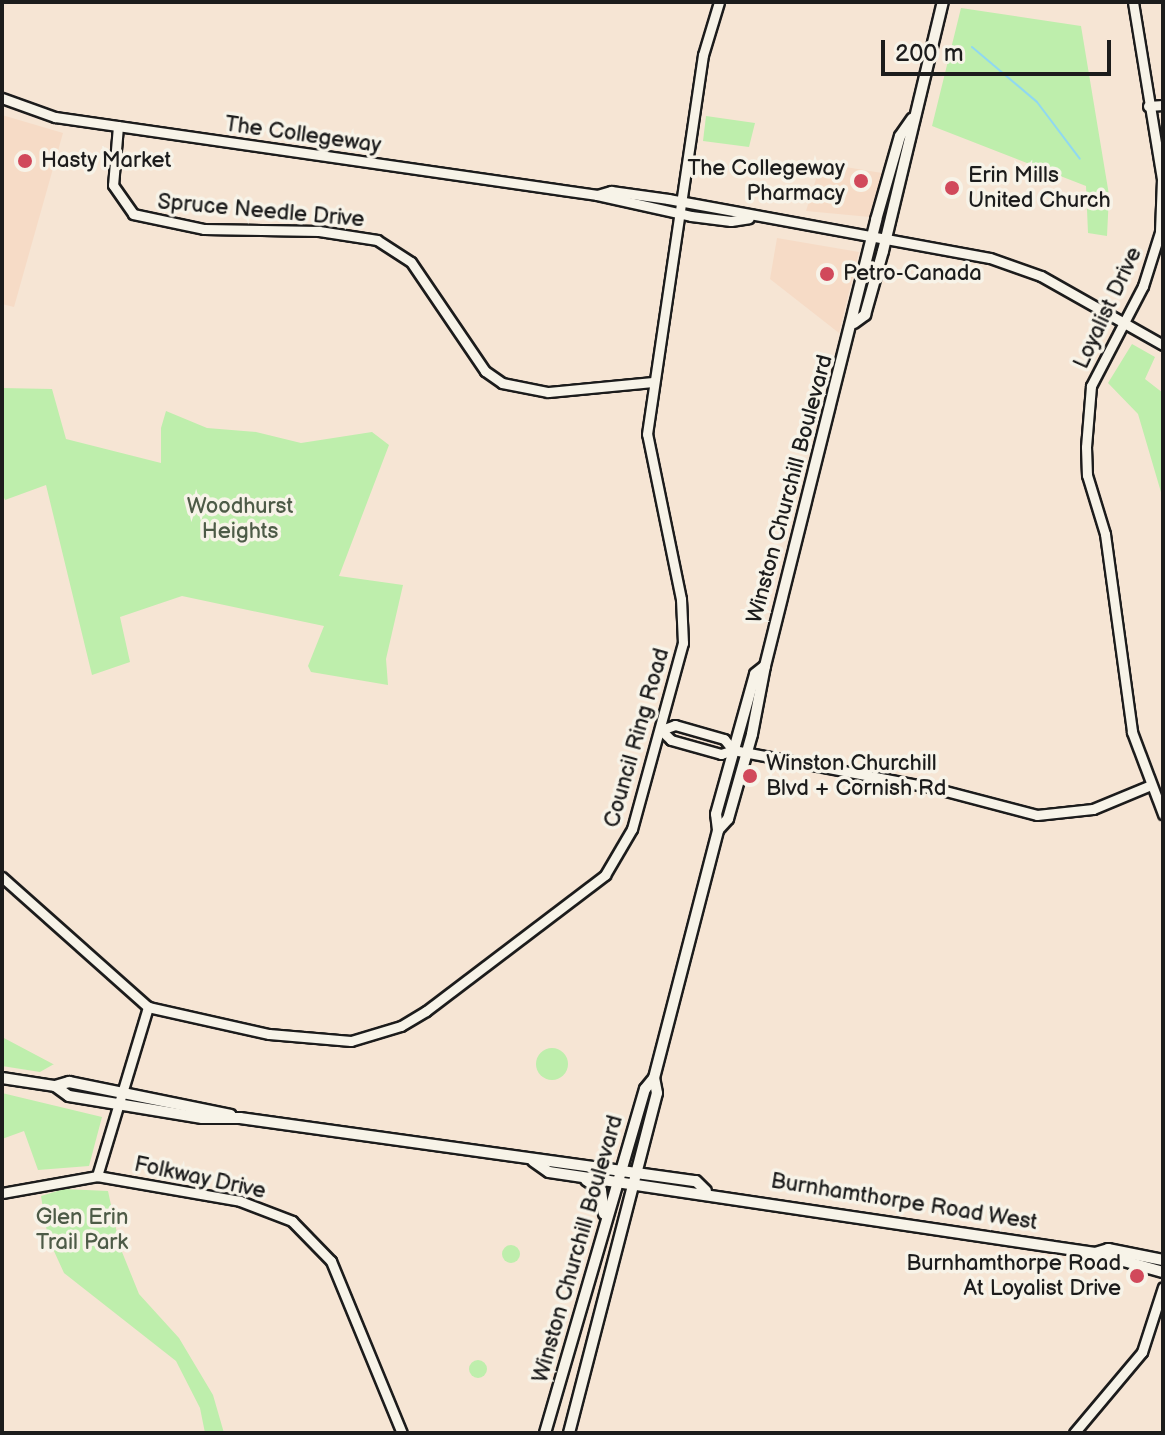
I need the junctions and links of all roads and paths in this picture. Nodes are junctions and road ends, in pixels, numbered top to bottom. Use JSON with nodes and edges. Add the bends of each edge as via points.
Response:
{"nodes":[{"id":1,"x":719,"y":2,"type":"edge"},
{"id":2,"x":943,"y":2,"type":"edge"},
{"id":3,"x":1133,"y":2,"type":"edge"},
{"id":4,"x":4,"y":97,"type":"edge"},
{"id":5,"x":1163,"y":105,"type":"edge"},
{"id":6,"x":1148,"y":106,"type":"junction"},
{"id":7,"x":912,"y":119,"type":"junction"},
{"id":8,"x":118,"y":126,"type":"junction"},
{"id":9,"x":597,"y":195,"type":"junction"},
{"id":10,"x":681,"y":201,"type":"junction"},
{"id":11,"x":679,"y":213,"type":"junction"},
{"id":12,"x":749,"y":218,"type":"junction"},
{"id":13,"x":873,"y":235,"type":"junction"},
{"id":14,"x":886,"y":238,"type":"junction"},
{"id":15,"x":1124,"y":322,"type":"junction"},
{"id":16,"x":854,"y":323,"type":"junction"},
{"id":17,"x":1163,"y":345,"type":"edge"},
{"id":18,"x":654,"y":382,"type":"junction"},
{"id":19,"x":765,"y":666,"type":"junction"},
{"id":20,"x":661,"y":730,"type":"junction"},
{"id":21,"x":733,"y":750,"type":"junction"},
{"id":22,"x":747,"y":753,"type":"junction"},
{"id":23,"x":1151,"y":785,"type":"junction"},
{"id":24,"x":1163,"y":814,"type":"edge"},
{"id":25,"x":718,"y":830,"type":"junction"},
{"id":26,"x":2,"y":877,"type":"edge"},
{"id":27,"x":148,"y":1007,"type":"junction"},
{"id":28,"x":2,"y":1078,"type":"edge"},
{"id":29,"x":654,"y":1078,"type":"junction"},
{"id":30,"x":55,"y":1086,"type":"junction"},
{"id":31,"x":123,"y":1091,"type":"junction"},
{"id":32,"x":119,"y":1105,"type":"junction"},
{"id":33,"x":240,"y":1118,"type":"junction"},
{"id":34,"x":533,"y":1161,"type":"junction"},
{"id":35,"x":623,"y":1169,"type":"junction"},
{"id":36,"x":636,"y":1171,"type":"junction"},
{"id":37,"x":549,"y":1172,"type":"junction"},
{"id":38,"x":97,"y":1176,"type":"junction"},
{"id":39,"x":619,"y":1183,"type":"junction"},
{"id":40,"x":633,"y":1185,"type":"junction"},
{"id":41,"x":706,"y":1191,"type":"junction"},
{"id":42,"x":2,"y":1193,"type":"edge"},
{"id":43,"x":1095,"y":1253,"type":"junction"},
{"id":44,"x":598,"y":1259,"type":"junction"},
{"id":45,"x":1163,"y":1260,"type":"edge"},
{"id":46,"x":1163,"y":1272,"type":"edge"},
{"id":47,"x":1163,"y":1287,"type":"edge"},
{"id":48,"x":402,"y":1433,"type":"edge"},
{"id":49,"x":545,"y":1433,"type":"edge"},
{"id":50,"x":569,"y":1433,"type":"edge"},
{"id":51,"x":1074,"y":1433,"type":"edge"}],
"edges":[{"from":1,"to":10,"type":"street","name":"Council Ring Road","via":[[703,55]]},
{"from":2,"to":7,"type":"main road","name":"Winston Churchill Boulevard"},
{"from":3,"to":6,"type":"street","name":"Loyalist Drive"},
{"from":4,"to":8,"type":"street","name":"The Collegeway","via":[[55,117]]},
{"from":5,"to":6,"type":"street"},
{"from":6,"to":15,"type":"street","name":"Loyalist Drive","via":[[1162,179],[1160,232]]},
{"from":7,"to":13,"type":"main road","name":"Winston Churchill Boulevard","via":[[900,136]]},
{"from":7,"to":14,"type":"main road","name":"Winston Churchill Boulevard","via":[[912,139]]},
{"from":8,"to":9,"type":"street","name":"The Collegeway"},
{"from":8,"to":18,"type":"street","name":"Spruce Needle Drive","via":[[113,185],[133,214],[204,229],[319,231],[377,240],[411,262],[485,371],[502,383],[548,392]]},
{"from":9,"to":10,"type":"street","name":"The Collegeway","via":[[611,191]]},
{"from":9,"to":11,"type":"street","name":"The Collegeway"},
{"from":10,"to":11,"type":"street","name":"Council Ring Road"},
{"from":10,"to":12,"type":"street","name":"The Collegeway"},
{"from":11,"to":12,"type":"street","name":"The Collegeway","via":[[731,221]]},
{"from":11,"to":18,"type":"street","name":"Council Ring Road"},
{"from":12,"to":13,"type":"street","name":"The Collegeway"},
{"from":13,"to":14,"type":"street","name":"The Collegeway"},
{"from":13,"to":16,"type":"main road","name":"Winston Churchill Boulevard","via":[[852,311]]},
{"from":14,"to":15,"type":"street","name":"The Collegeway","via":[[1022,267]]},
{"from":14,"to":16,"type":"main road","name":"Winston Churchill Boulevard","via":[[865,315]]},
{"from":15,"to":17,"type":"street","name":"The Collegeway"},
{"from":15,"to":23,"type":"street","name":"Loyalist Drive","via":[[1091,386],[1087,475],[1105,534],[1132,732]]},
{"from":16,"to":19,"type":"main road","name":"Winston Churchill Boulevard"},
{"from":18,"to":20,"type":"street","name":"Council Ring Road","via":[[649,463],[682,613],[683,643]]},
{"from":19,"to":21,"type":"main road","name":"Winston Churchill Boulevard","via":[[755,674]]},
{"from":19,"to":22,"type":"main road","name":"Winston Churchill Boulevard"},
{"from":20,"to":21,"type":"street","via":[[671,740],[721,754]]},
{"from":20,"to":21,"type":"street","via":[[675,725],[724,739]]},
{"from":20,"to":27,"type":"street","name":"Council Ring Road","via":[[632,829],[605,875],[509,952],[401,1026],[351,1041],[332,1040],[269,1034]]},
{"from":21,"to":22,"type":"street"},
{"from":21,"to":25,"type":"main road","name":"Winston Churchill Boulevard","via":[[716,814]]},
{"from":22,"to":23,"type":"street","via":[[934,788],[1037,815],[1093,809]]},
{"from":22,"to":25,"type":"main road","name":"Winston Churchill Boulevard","via":[[728,819]]},
{"from":23,"to":24,"type":"street","name":"Loyalist Drive"},
{"from":25,"to":29,"type":"main road","name":"Winston Churchill Boulevard"},
{"from":26,"to":27,"type":"street","name":"Council Ring Road"},
{"from":27,"to":31,"type":"street"},
{"from":28,"to":30,"type":"main road","name":"Burnhamthorpe Road West"},
{"from":29,"to":35,"type":"main road","name":"Winston Churchill Boulevard","via":[[645,1089]]},
{"from":29,"to":36,"type":"main road","name":"Winston Churchill Boulevard","via":[[657,1093]]},
{"from":30,"to":31,"type":"main road","name":"Burnhamthorpe Road West","via":[[69,1082]]},
{"from":30,"to":32,"type":"main road","name":"Burnhamthorpe Road West","via":[[69,1096]]},
{"from":31,"to":32,"type":"street"},
{"from":31,"to":33,"type":"main road","name":"Burnhamthorpe Road West"},
{"from":32,"to":33,"type":"main road","name":"Burnhamthorpe Road West","via":[[202,1118]]},
{"from":32,"to":38,"type":"street"},
{"from":33,"to":34,"type":"main road","name":"Burnhamthorpe Road West"},
{"from":34,"to":35,"type":"main road","name":"Burnhamthorpe Road West","via":[[546,1157]]},
{"from":34,"to":37,"type":"main road","name":"Burnhamthorpe Road West"},
{"from":35,"to":36,"type":"main road","name":"Burnhamthorpe Road West"},
{"from":35,"to":39,"type":"main road","name":"Winston Churchill Boulevard"},
{"from":36,"to":40,"type":"main road","name":"Winston Churchill Boulevard"},
{"from":36,"to":41,"type":"main road","name":"Burnhamthorpe Road West","via":[[696,1181]]},
{"from":37,"to":39,"type":"main road","name":"Burnhamthorpe Road West"},
{"from":37,"to":44,"type":"main road","via":[[586,1180],[601,1190],[606,1203],[593,1253]]},
{"from":38,"to":42,"type":"street","name":"Folkway Drive"},
{"from":38,"to":48,"type":"street","name":"Folkway Drive","via":[[240,1201],[292,1221],[331,1261]]},
{"from":39,"to":40,"type":"main road","name":"Burnhamthorpe Road West"},
{"from":39,"to":44,"type":"main road","name":"Winston Churchill Boulevard"},
{"from":40,"to":41,"type":"main road","name":"Burnhamthorpe Road West","via":[[695,1195]]},
{"from":40,"to":50,"type":"main road","name":"Winston Churchill Boulevard"},
{"from":41,"to":43,"type":"main road","name":"Burnhamthorpe Road West"},
{"from":43,"to":45,"type":"main road","name":"Burnhamthorpe Road West","via":[[1108,1249]]},
{"from":43,"to":46,"type":"main road","name":"Burnhamthorpe Road West"},
{"from":44,"to":49,"type":"main road","name":"Winston Churchill Boulevard"},
{"from":47,"to":51,"type":"street","via":[[1142,1352]]}]}
